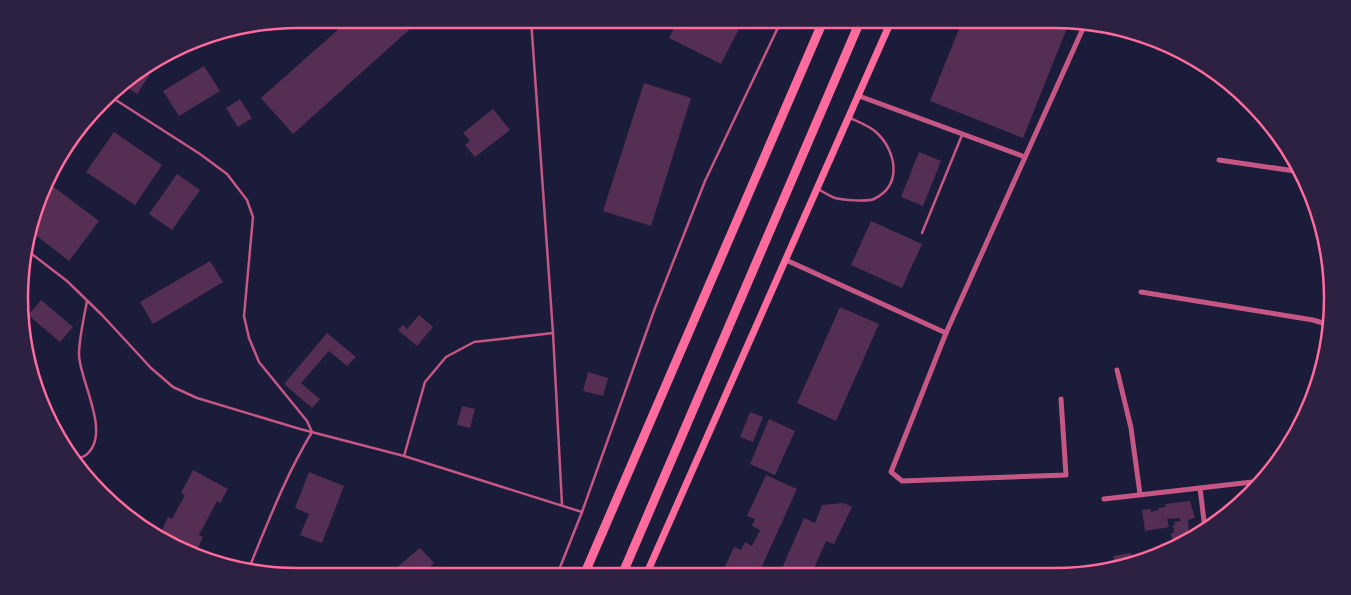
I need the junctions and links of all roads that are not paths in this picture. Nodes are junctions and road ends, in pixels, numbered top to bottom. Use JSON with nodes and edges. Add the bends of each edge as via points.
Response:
{"nodes":[{"id":1,"x":532,"y":28,"type":"edge"},
{"id":2,"x":778,"y":28,"type":"edge"},
{"id":3,"x":820,"y":28,"type":"edge"},
{"id":4,"x":857,"y":28,"type":"edge"},
{"id":5,"x":888,"y":28,"type":"edge"},
{"id":6,"x":1083,"y":29,"type":"edge"},
{"id":7,"x":859,"y":96,"type":"junction"},
{"id":8,"x":115,"y":99,"type":"edge"},
{"id":9,"x":850,"y":118,"type":"junction"},
{"id":10,"x":963,"y":134,"type":"junction"},
{"id":11,"x":1025,"y":157,"type":"junction"},
{"id":12,"x":1219,"y":160,"type":"dead end"},
{"id":13,"x":1291,"y":170,"type":"edge"},
{"id":14,"x":818,"y":189,"type":"junction"},
{"id":15,"x":922,"y":233,"type":"dead end"},
{"id":16,"x":31,"y":254,"type":"edge"},
{"id":17,"x":786,"y":260,"type":"junction"},
{"id":18,"x":1141,"y":292,"type":"dead end"},
{"id":19,"x":88,"y":301,"type":"junction"},
{"id":20,"x":1322,"y":323,"type":"edge"},
{"id":21,"x":553,"y":333,"type":"junction"},
{"id":22,"x":946,"y":333,"type":"junction"},
{"id":23,"x":1117,"y":370,"type":"dead end"},
{"id":24,"x":1061,"y":399,"type":"dead end"},
{"id":25,"x":312,"y":432,"type":"junction"},
{"id":26,"x":404,"y":456,"type":"junction"},
{"id":27,"x":80,"y":458,"type":"edge"},
{"id":28,"x":1250,"y":482,"type":"edge"},
{"id":29,"x":1200,"y":488,"type":"junction"},
{"id":30,"x":1140,"y":494,"type":"junction"},
{"id":31,"x":1104,"y":499,"type":"dead end"},
{"id":32,"x":562,"y":505,"type":"junction"},
{"id":33,"x":582,"y":512,"type":"junction"},
{"id":34,"x":1204,"y":522,"type":"edge"},
{"id":35,"x":251,"y":563,"type":"edge"},
{"id":36,"x":560,"y":568,"type":"edge"},
{"id":37,"x":587,"y":568,"type":"edge"},
{"id":38,"x":625,"y":568,"type":"edge"},
{"id":39,"x":649,"y":568,"type":"edge"}],
"edges":[{"from":1,"to":21,"type":"lane"},
{"from":2,"to":33,"type":"lane","via":[[705,181],[655,308]]},
{"from":3,"to":37,"type":"highway"},
{"from":4,"to":38,"type":"highway"},
{"from":5,"to":7,"type":"main road"},
{"from":6,"to":11,"type":"street"},
{"from":7,"to":9,"type":"main road"},
{"from":7,"to":10,"type":"street"},
{"from":8,"to":25,"type":"lane","via":[[227,174],[246,200],[253,217],[244,316],[249,338],[258,362],[307,421]]},
{"from":9,"to":14,"type":"main road"},
{"from":9,"to":14,"type":"lane","via":[[876,132],[885,142],[892,153],[894,168],[891,182],[873,200],[834,198]]},
{"from":10,"to":11,"type":"street"},
{"from":10,"to":15,"type":"lane"},
{"from":11,"to":22,"type":"street"},
{"from":12,"to":13,"type":"street"},
{"from":14,"to":17,"type":"main road"},
{"from":16,"to":19,"type":"lane"},
{"from":17,"to":22,"type":"street"},
{"from":17,"to":39,"type":"main road"},
{"from":18,"to":20,"type":"street"},
{"from":19,"to":25,"type":"lane","via":[[172,387],[197,398]]},
{"from":19,"to":27,"type":"lane","via":[[79,354],[95,423],[95,441],[86,455]]},
{"from":21,"to":26,"type":"lane","via":[[474,342],[446,356],[425,382]]},
{"from":21,"to":32,"type":"lane"},
{"from":22,"to":24,"type":"street","via":[[891,472],[902,481],[1066,475]]},
{"from":23,"to":30,"type":"street","via":[[1131,428]]},
{"from":25,"to":26,"type":"lane"},
{"from":25,"to":35,"type":"lane","via":[[275,504]]},
{"from":26,"to":32,"type":"lane"},
{"from":28,"to":29,"type":"street"},
{"from":29,"to":30,"type":"street"},
{"from":29,"to":34,"type":"street"},
{"from":30,"to":31,"type":"street"},
{"from":32,"to":33,"type":"lane"},
{"from":33,"to":36,"type":"lane"}]}
